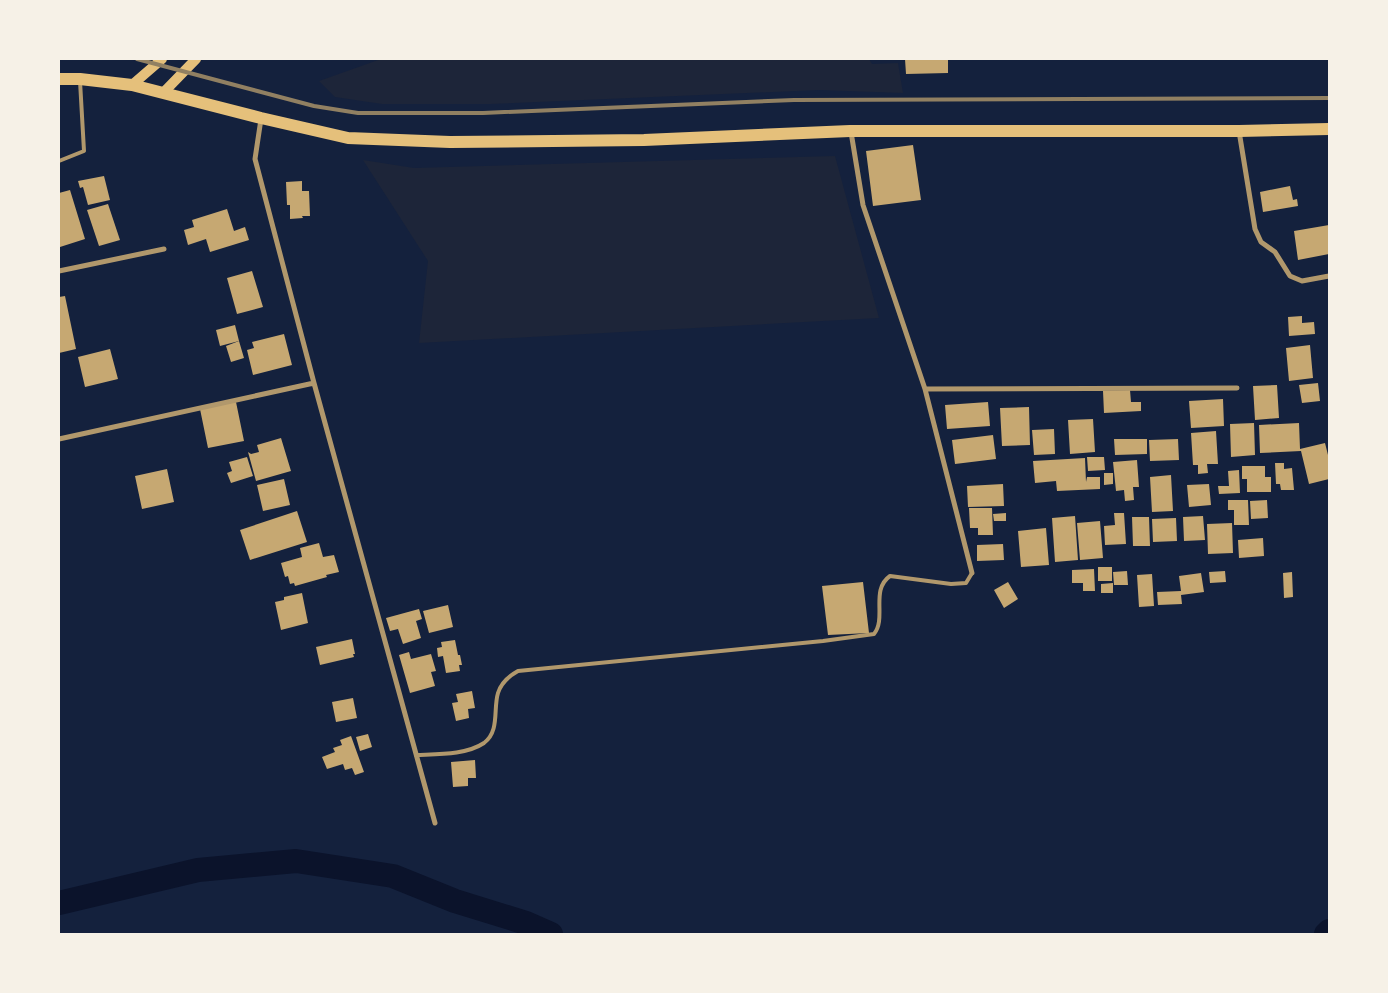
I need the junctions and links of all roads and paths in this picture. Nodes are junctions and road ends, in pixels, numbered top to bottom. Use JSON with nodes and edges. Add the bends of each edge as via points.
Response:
{"nodes":[{"id":1,"x":162,"y":59,"type":"edge"},
{"id":2,"x":196,"y":59,"type":"edge"},
{"id":3,"x":59,"y":79,"type":"edge"},
{"id":4,"x":80,"y":79,"type":"junction"},
{"id":5,"x":132,"y":85,"type":"junction"},
{"id":6,"x":164,"y":93,"type":"junction"},
{"id":7,"x":261,"y":118,"type":"junction"},
{"id":8,"x":1329,"y":129,"type":"edge"},
{"id":9,"x":850,"y":131,"type":"junction"},
{"id":10,"x":1239,"y":131,"type":"junction"},
{"id":11,"x":59,"y":161,"type":"edge"},
{"id":12,"x":164,"y":249,"type":"dead end"},
{"id":13,"x":59,"y":271,"type":"edge"},
{"id":14,"x":1329,"y":276,"type":"edge"},
{"id":15,"x":314,"y":383,"type":"junction"},
{"id":16,"x":1237,"y":388,"type":"dead end"},
{"id":17,"x":925,"y":389,"type":"junction"},
{"id":18,"x":59,"y":439,"type":"edge"},
{"id":19,"x":972,"y":573,"type":"joint"},
{"id":20,"x":416,"y":755,"type":"junction"},
{"id":21,"x":435,"y":823,"type":"dead end"}],
"edges":[{"from":1,"to":5,"type":"main road"},
{"from":2,"to":6,"type":"main road"},
{"from":3,"to":4,"type":"highway"},
{"from":4,"to":5,"type":"highway"},
{"from":4,"to":11,"type":"lane","via":[[84,151]]},
{"from":5,"to":6,"type":"highway"},
{"from":6,"to":7,"type":"highway"},
{"from":7,"to":9,"type":"highway","via":[[348,138],[450,142],[644,140]]},
{"from":7,"to":15,"type":"street","via":[[255,159]]},
{"from":8,"to":10,"type":"highway"},
{"from":9,"to":10,"type":"highway"},
{"from":9,"to":17,"type":"street","via":[[864,204]]},
{"from":10,"to":14,"type":"street","via":[[1255,228],[1261,242],[1275,252],[1290,276],[1302,281]]},
{"from":12,"to":13,"type":"street"},
{"from":15,"to":18,"type":"street"},
{"from":15,"to":20,"type":"street"},
{"from":16,"to":17,"type":"street"},
{"from":17,"to":19,"type":"street"},
{"from":19,"to":20,"type":"lane","via":[[966,583],[951,584],[890,576],[880,589],[879,624],[874,634],[518,670],[503,683],[498,693],[495,723],[491,736],[484,742],[471,749]]},
{"from":20,"to":21,"type":"street"}]}
